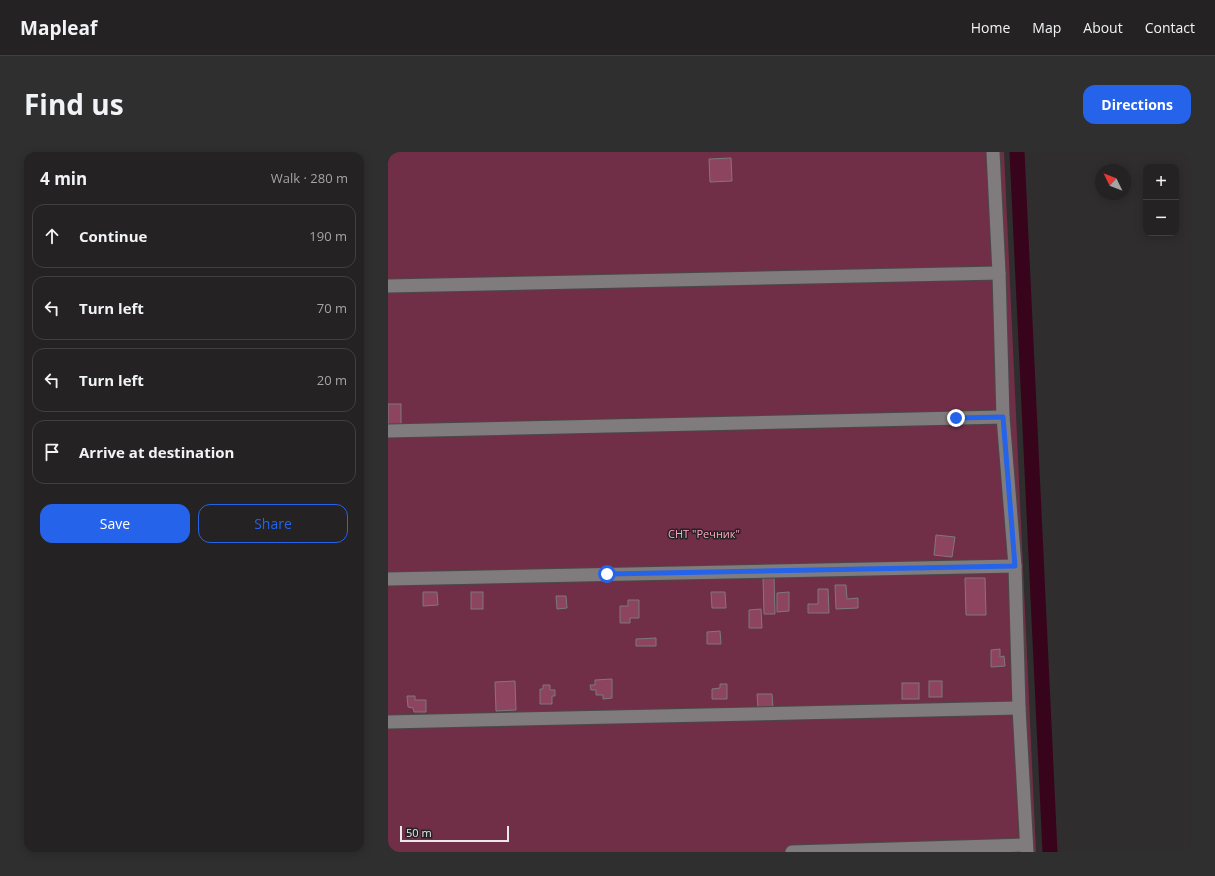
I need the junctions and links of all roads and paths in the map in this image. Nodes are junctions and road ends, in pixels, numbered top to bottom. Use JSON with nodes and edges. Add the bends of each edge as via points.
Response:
{"nodes":[{"id":1,"x":993,"y":152,"type":"edge"},
{"id":2,"x":999,"y":273,"type":"junction"},
{"id":3,"x":388,"y":286,"type":"edge"},
{"id":4,"x":1003,"y":417,"type":"junction"},
{"id":5,"x":388,"y":431,"type":"edge"},
{"id":6,"x":1015,"y":566,"type":"junction"},
{"id":7,"x":388,"y":579,"type":"edge"},
{"id":8,"x":1019,"y":708,"type":"junction"},
{"id":9,"x":388,"y":722,"type":"edge"},
{"id":10,"x":1026,"y":849,"type":"edge"},
{"id":11,"x":792,"y":852,"type":"edge"}],
"edges":[{"from":1,"to":2,"type":"street"},
{"from":2,"to":3,"type":"street"},
{"from":2,"to":4,"type":"street"},
{"from":4,"to":5,"type":"street"},
{"from":4,"to":6,"type":"street"},
{"from":6,"to":7,"type":"street"},
{"from":6,"to":8,"type":"street"},
{"from":8,"to":9,"type":"street"},
{"from":8,"to":10,"type":"street"},
{"from":10,"to":11,"type":"street"}]}
